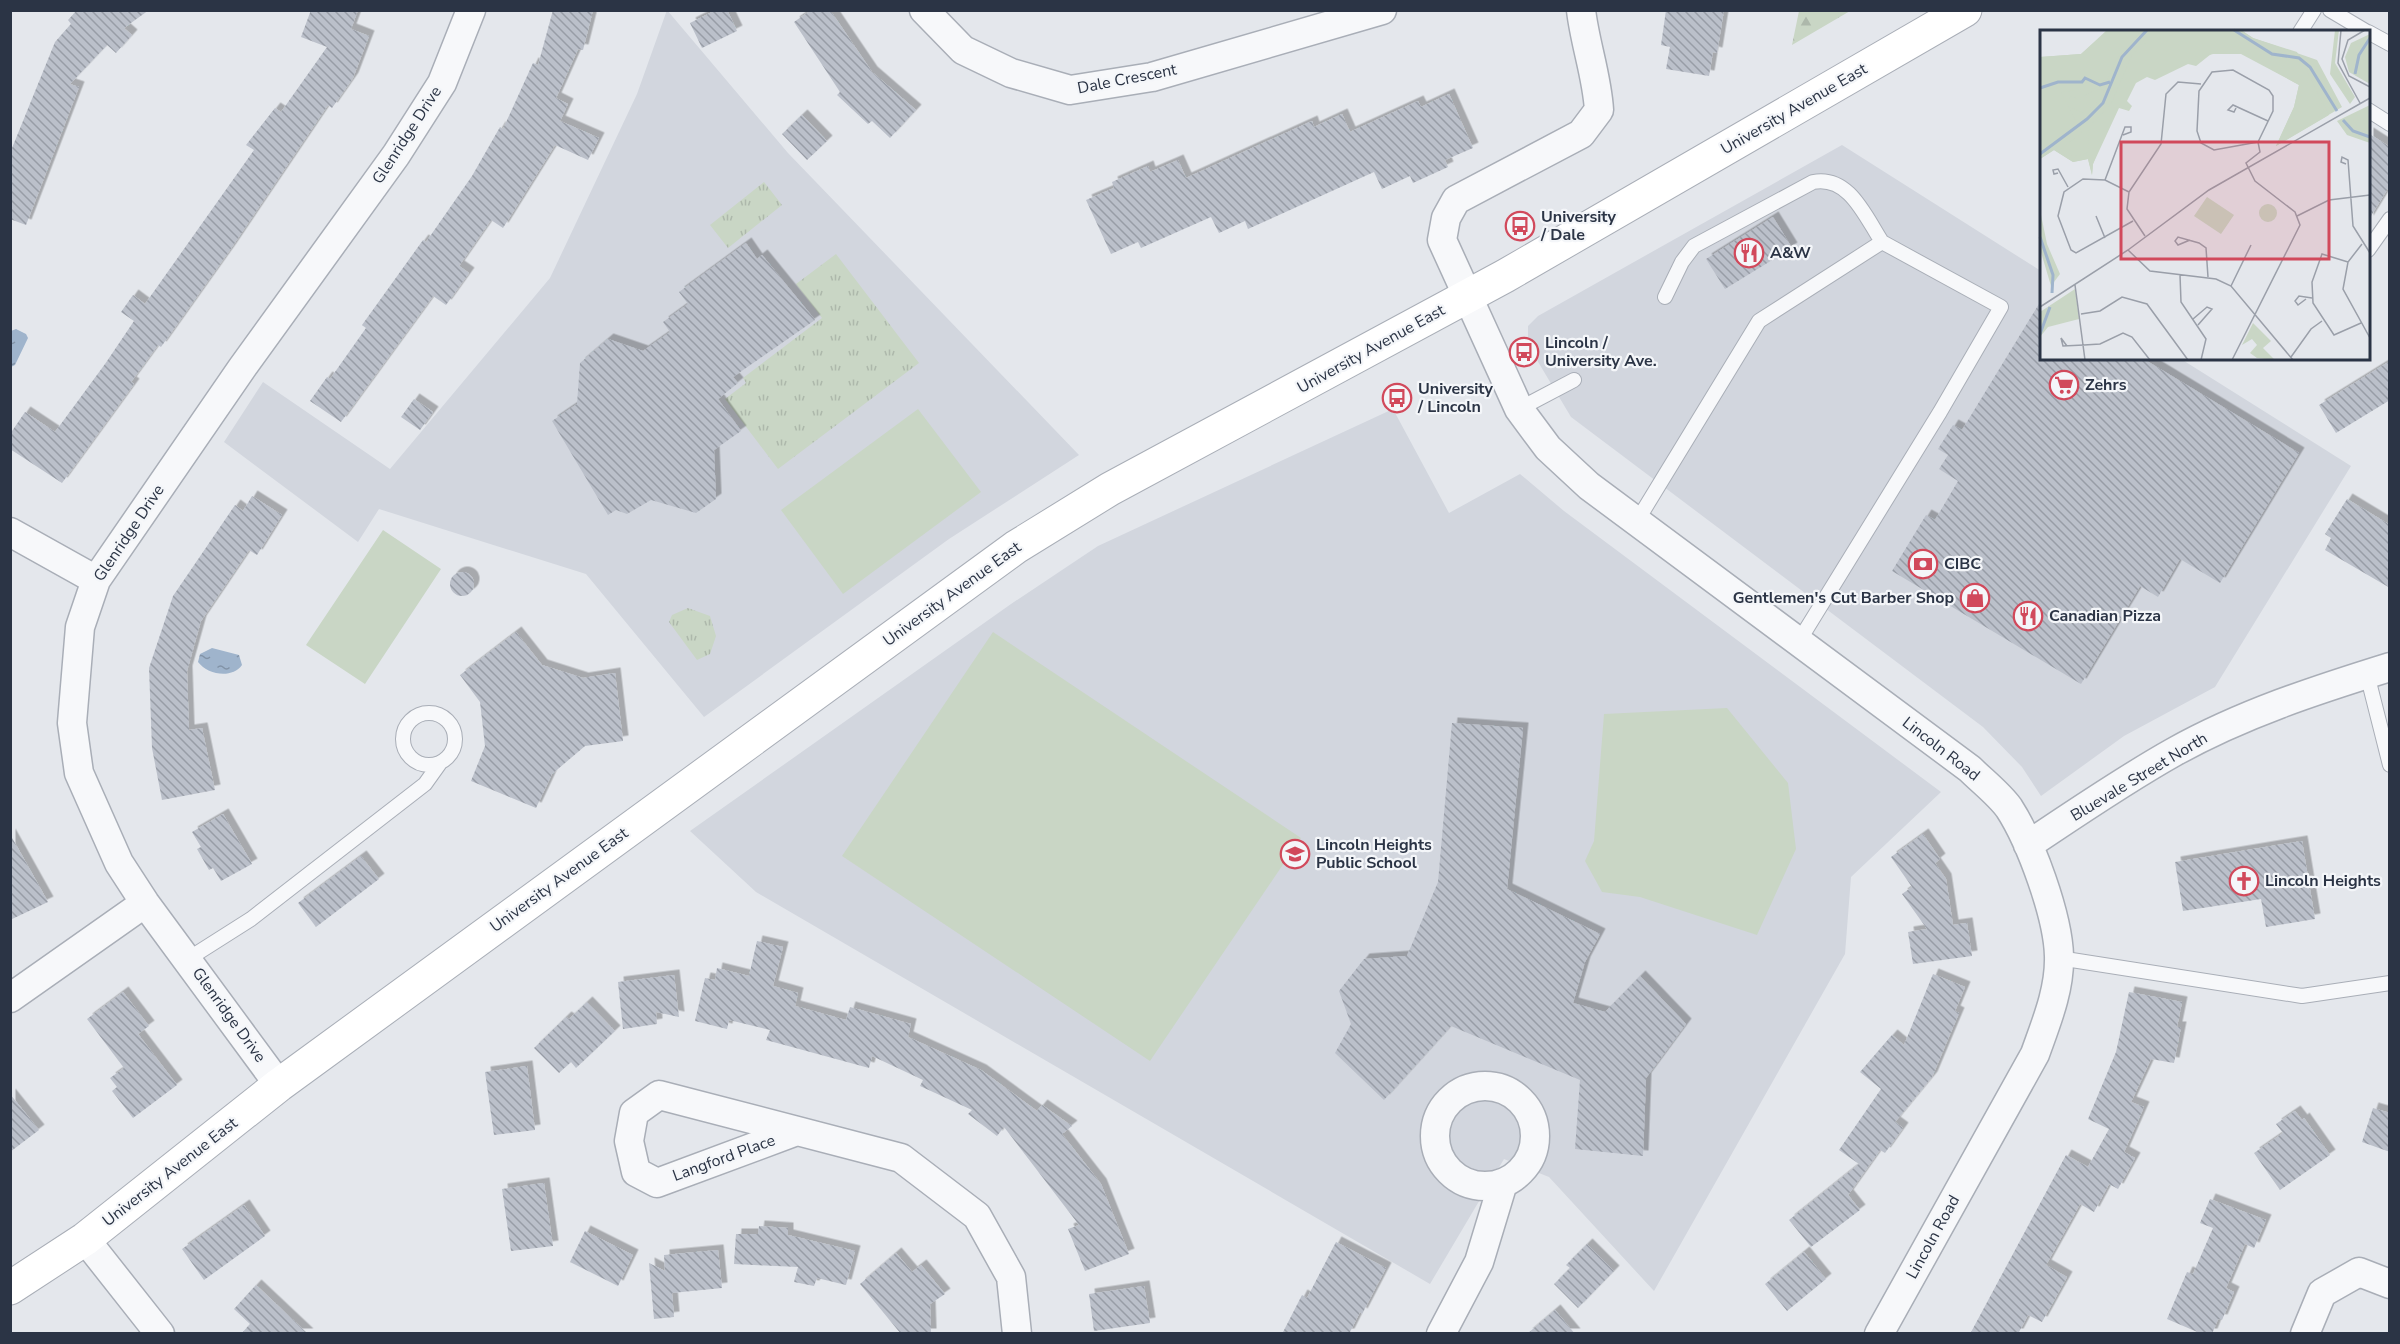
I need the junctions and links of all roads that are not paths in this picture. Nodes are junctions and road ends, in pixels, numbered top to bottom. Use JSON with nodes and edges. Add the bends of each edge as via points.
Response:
{"nodes":[{"id":1,"x":471,"y":10,"type":"edge"},
{"id":2,"x":924,"y":10,"type":"edge"},
{"id":3,"x":1382,"y":10,"type":"edge"},
{"id":4,"x":1581,"y":10,"type":"edge"},
{"id":5,"x":1965,"y":10,"type":"edge"},
{"id":6,"x":2314,"y":10,"type":"edge"},
{"id":7,"x":2330,"y":10,"type":"edge"},
{"id":8,"x":2302,"y":30,"type":"edge"},
{"id":9,"x":2365,"y":30,"type":"edge"},
{"id":10,"x":2370,"y":33,"type":"edge"},
{"id":11,"x":2390,"y":44,"type":"edge"},
{"id":12,"x":2370,"y":111,"type":"edge"},
{"id":13,"x":2390,"y":124,"type":"edge"},
{"id":14,"x":2390,"y":219,"type":"edge"},
{"id":15,"x":1882,"y":242,"type":"junction"},
{"id":16,"x":2370,"y":247,"type":"edge"},
{"id":17,"x":1468,"y":296,"type":"junction"},
{"id":18,"x":1665,"y":297,"type":"dead end"},
{"id":19,"x":1574,"y":380,"type":"dead end"},
{"id":20,"x":1519,"y":409,"type":"junction"},
{"id":21,"x":1637,"y":521,"type":"junction"},
{"id":22,"x":10,"y":532,"type":"edge"},
{"id":23,"x":96,"y":580,"type":"junction"},
{"id":24,"x":1799,"y":641,"type":"junction"},
{"id":25,"x":2378,"y":670,"type":"edge"},
{"id":26,"x":440,"y":763,"type":"dead end"},
{"id":27,"x":2390,"y":765,"type":"edge"},
{"id":28,"x":2028,"y":845,"type":"junction"},
{"id":29,"x":145,"y":903,"type":"junction"},
{"id":30,"x":2059,"y":958,"type":"junction"},
{"id":31,"x":188,"y":959,"type":"junction"},
{"id":32,"x":2390,"y":983,"type":"edge"},
{"id":33,"x":10,"y":998,"type":"edge"},
{"id":34,"x":279,"y":1085,"type":"junction"},
{"id":35,"x":797,"y":1131,"type":"junction"},
{"id":36,"x":1503,"y":1183,"type":"dead end"},
{"id":37,"x":85,"y":1239,"type":"junction"},
{"id":38,"x":2390,"y":1284,"type":"edge"},
{"id":39,"x":10,"y":1288,"type":"edge"},
{"id":40,"x":160,"y":1334,"type":"edge"},
{"id":41,"x":1017,"y":1334,"type":"edge"},
{"id":42,"x":1441,"y":1334,"type":"edge"},
{"id":43,"x":1879,"y":1334,"type":"edge"},
{"id":44,"x":2305,"y":1334,"type":"edge"}],
"edges":[{"from":1,"to":23,"type":"street","name":"Glenridge Drive","via":[[442,83],[396,155]]},
{"from":2,"to":3,"type":"street","name":"Dale Crescent","via":[[963,50],[1011,73],[1070,90],[1152,77]]},
{"from":4,"to":17,"type":"street","via":[[1599,110],[1581,134],[1456,200],[1446,218],[1442,240]]},
{"from":5,"to":17,"type":"main road","name":"University Avenue East"},
{"from":6,"to":8,"type":"lane"},
{"from":7,"to":9,"type":"lane"},
{"from":10,"to":11,"type":"lane"},
{"from":12,"to":13,"type":"lane"},
{"from":14,"to":16,"type":"lane"},
{"from":15,"to":18,"type":"lane","via":[[1839,183],[1827,179],[1813,182],[1694,246]]},
{"from":15,"to":21,"type":"lane","via":[[1759,321]]},
{"from":15,"to":24,"type":"lane","via":[[2001,307]]},
{"from":17,"to":20,"type":"street","name":"Lincoln Road"},
{"from":17,"to":34,"type":"main road","name":"University Avenue East","via":[[1110,489],[1016,547]]},
{"from":19,"to":20,"type":"lane"},
{"from":20,"to":21,"type":"street","name":"Lincoln Road","via":[[1548,448],[1589,486]]},
{"from":21,"to":24,"type":"street","name":"Lincoln Road"},
{"from":22,"to":23,"type":"street"},
{"from":23,"to":29,"type":"street","name":"Glenridge Drive","via":[[80,627],[75,674],[72,723],[79,773],[119,863]]},
{"from":24,"to":28,"type":"street","name":"Lincoln Road","via":[[1970,769],[2008,807]]},
{"from":25,"to":27,"type":"lane"},
{"from":25,"to":28,"type":"street","name":"Bluevale Street North","via":[[2237,721],[2175,752]]},
{"from":26,"to":31,"type":"lane","via":[[416,792],[251,919]]},
{"from":28,"to":30,"type":"street","name":"Lincoln Road","via":[[2056,925]]},
{"from":29,"to":31,"type":"street","name":"Glenridge Drive"},
{"from":29,"to":33,"type":"street"},
{"from":30,"to":32,"type":"lane","via":[[2302,996]]},
{"from":30,"to":43,"type":"street","name":"Lincoln Road","via":[[2052,1006],[2035,1054]]},
{"from":31,"to":34,"type":"street","name":"Glenridge Drive"},
{"from":34,"to":37,"type":"main road","name":"University Avenue East"},
{"from":35,"to":35,"type":"street","name":"Langford Place","via":[[659,1095],[634,1113],[629,1141],[636,1172],[657,1182]]},
{"from":35,"to":41,"type":"street","name":"Langford Place","via":[[901,1158],[977,1216],[1011,1277]]},
{"from":36,"to":42,"type":"street","via":[[1479,1262]]},
{"from":37,"to":39,"type":"main road","name":"University Avenue East"},
{"from":37,"to":40,"type":"street"},
{"from":38,"to":44,"type":"street","via":[[2359,1272],[2322,1293]]}]}
